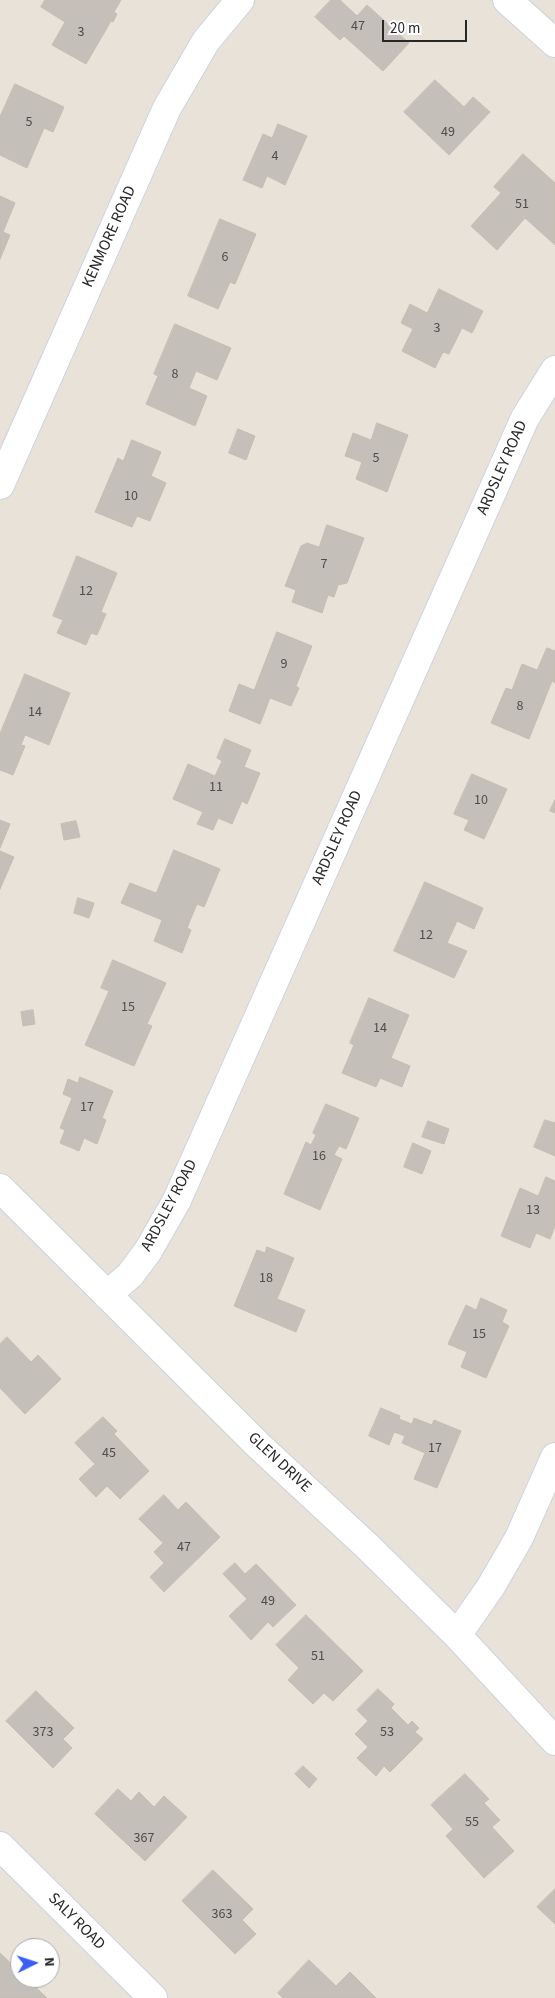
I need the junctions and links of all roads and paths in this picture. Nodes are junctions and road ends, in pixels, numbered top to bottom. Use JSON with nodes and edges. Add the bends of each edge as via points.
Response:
{"nodes":[{"id":1,"x":240,"y":0,"type":"edge"},
{"id":2,"x":507,"y":0,"type":"edge"},
{"id":3,"x":555,"y":44,"type":"edge"},
{"id":4,"x":555,"y":370,"type":"edge"},
{"id":5,"x":0,"y":485,"type":"edge"},
{"id":6,"x":0,"y":1188,"type":"edge"},
{"id":7,"x":107,"y":1295,"type":"junction"},
{"id":8,"x":555,"y":1457,"type":"edge"},
{"id":9,"x":457,"y":1635,"type":"junction"},
{"id":10,"x":555,"y":1741,"type":"edge"},
{"id":11,"x":0,"y":1846,"type":"edge"},
{"id":12,"x":153,"y":1998,"type":"edge"}],
"edges":[{"from":1,"to":5,"type":"street","name":"KENMORE ROAD","via":[[206,41],[167,108]]},
{"from":2,"to":3,"type":"street"},
{"from":4,"to":7,"type":"street","name":"ARDSLEY ROAD","via":[[525,418],[176,1200],[148,1251],[130,1275]]},
{"from":6,"to":7,"type":"street","name":"GLEN DRIVE"},
{"from":7,"to":9,"type":"street","name":"GLEN DRIVE"},
{"from":8,"to":9,"type":"street","via":[[519,1538]]},
{"from":9,"to":10,"type":"street","name":"GLEN DRIVE"},
{"from":11,"to":12,"type":"street","name":"SALY ROAD"}]}
